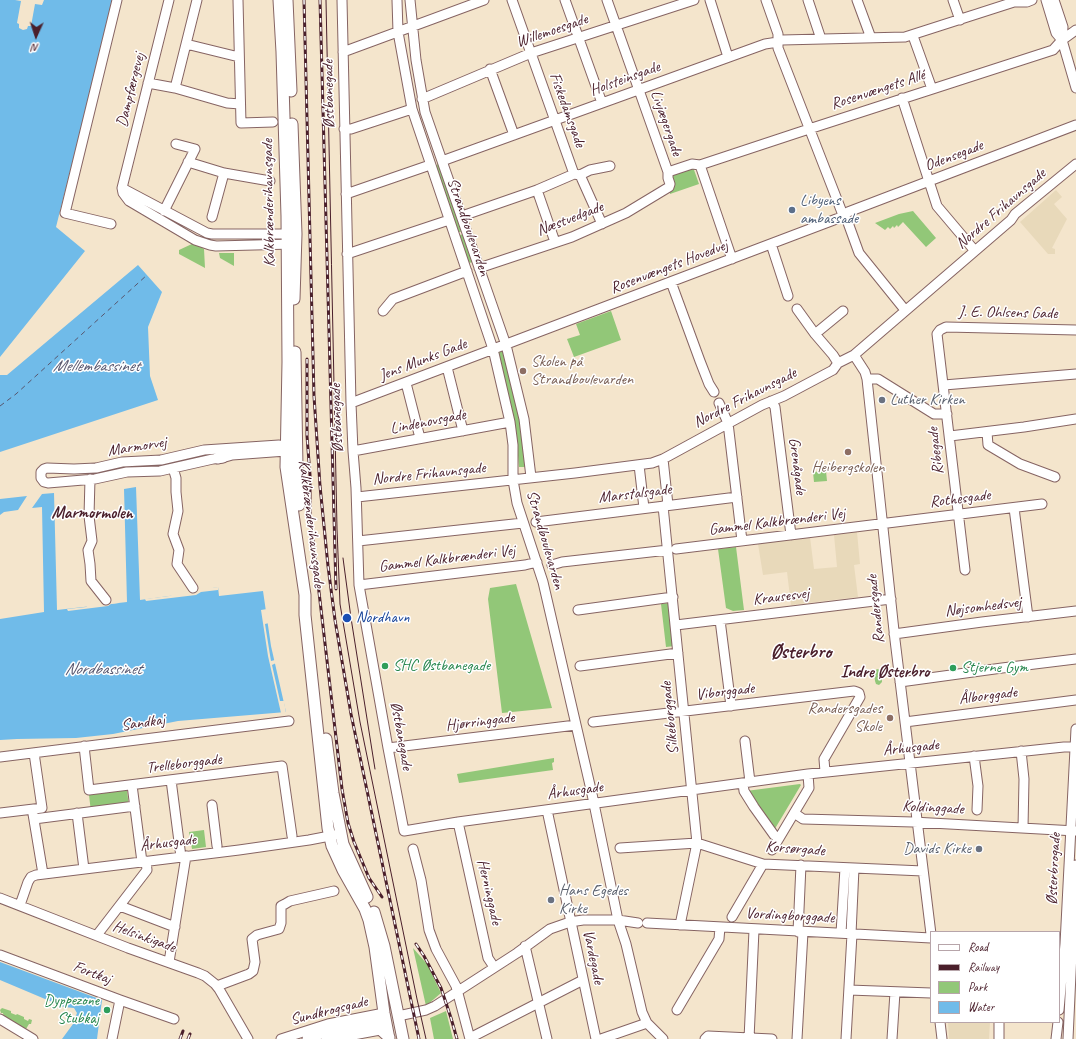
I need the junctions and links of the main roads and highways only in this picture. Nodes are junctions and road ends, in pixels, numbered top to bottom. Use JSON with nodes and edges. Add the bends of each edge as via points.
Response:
{"nodes":[{"id":1,"x":279,"y":0,"type":"edge"},
{"id":2,"x":287,"y":0,"type":"edge"},
{"id":3,"x":291,"y":239,"type":"junction"},
{"id":4,"x":288,"y":448,"type":"junction"},
{"id":5,"x":218,"y":458,"type":"road end"},
{"id":6,"x":390,"y":1017,"type":"junction"},
{"id":7,"x":391,"y":1038,"type":"edge"},
{"id":8,"x":327,"y":1039,"type":"edge"},
{"id":9,"x":404,"y":1039,"type":"edge"}],
"edges":[{"from":1,"to":3,"type":"main road","name":"Kalkbrænderihavnsgade"},
{"from":2,"to":3,"type":"main road","name":"Kalkbrænderihavnsgade"},
{"from":3,"to":4,"type":"main road","name":"Kalkbrænderihavnsgade","via":[[297,413]]},
{"from":4,"to":5,"type":"main road"},
{"from":4,"to":6,"type":"main road","name":"Kalkbrænderihavnsgade","via":[[298,494],[335,835],[343,844],[374,912],[384,946]]},
{"from":6,"to":7,"type":"main road"},
{"from":6,"to":9,"type":"main road","name":"Kalkbrænderihavnsgade"},
{"from":7,"to":8,"type":"main road","via":[[380,1029]]}]}
